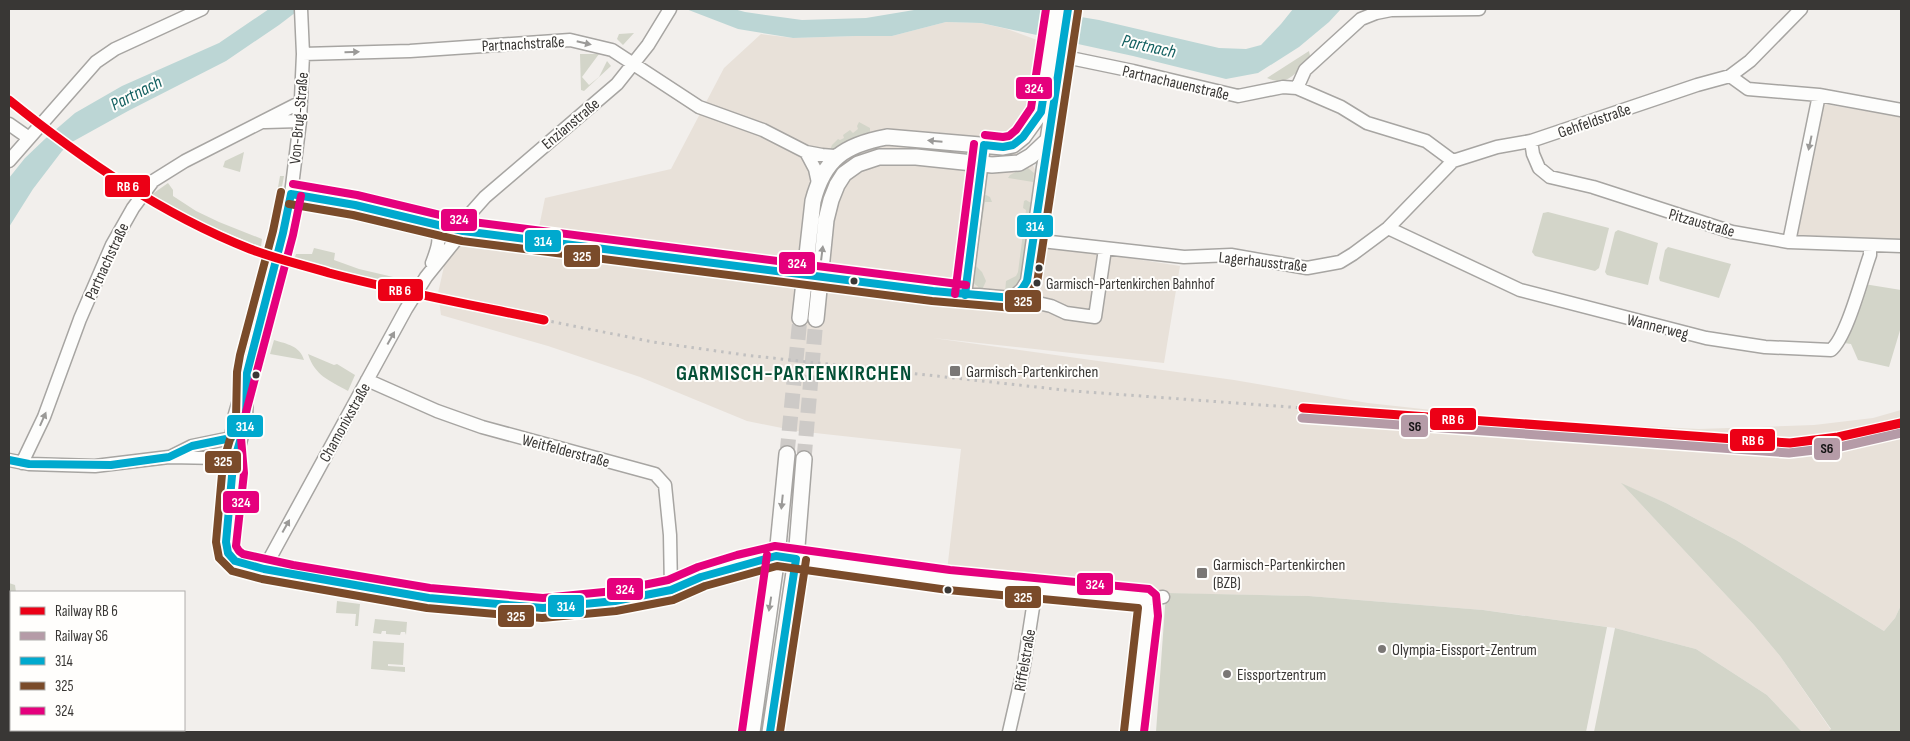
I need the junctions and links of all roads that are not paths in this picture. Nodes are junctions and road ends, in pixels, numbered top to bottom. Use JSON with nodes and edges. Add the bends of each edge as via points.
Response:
{"nodes":[{"id":1,"x":202,"y":9,"type":"edge"},
{"id":2,"x":1479,"y":9,"type":"edge"},
{"id":3,"x":1801,"y":9,"type":"edge"},
{"id":4,"x":670,"y":10,"type":"edge"},
{"id":5,"x":1064,"y":10,"type":"edge"},
{"id":6,"x":302,"y":12,"type":"edge"},
{"id":7,"x":1056,"y":48,"type":"junction"},
{"id":8,"x":303,"y":54,"type":"junction"},
{"id":9,"x":633,"y":65,"type":"junction"},
{"id":10,"x":1730,"y":76,"type":"junction"},
{"id":11,"x":1297,"y":88,"type":"junction"},
{"id":12,"x":1820,"y":95,"type":"junction"},
{"id":13,"x":301,"y":102,"type":"junction"},
{"id":14,"x":1901,"y":110,"type":"edge"},
{"id":15,"x":300,"y":121,"type":"junction"},
{"id":16,"x":264,"y":122,"type":"junction"},
{"id":17,"x":9,"y":124,"type":"edge"},
{"id":18,"x":29,"y":138,"type":"junction"},
{"id":19,"x":1048,"y":140,"type":"junction"},
{"id":20,"x":1018,"y":141,"type":"junction"},
{"id":21,"x":1531,"y":141,"type":"junction"},
{"id":22,"x":984,"y":145,"type":"junction"},
{"id":23,"x":806,"y":152,"type":"junction"},
{"id":24,"x":840,"y":154,"type":"junction"},
{"id":25,"x":1031,"y":156,"type":"junction"},
{"id":26,"x":1454,"y":161,"type":"junction"},
{"id":27,"x":9,"y":162,"type":"edge"},
{"id":28,"x":982,"y":164,"type":"junction"},
{"id":29,"x":1042,"y":168,"type":"junction"},
{"id":30,"x":818,"y":183,"type":"junction"},
{"id":31,"x":291,"y":194,"type":"junction"},
{"id":32,"x":435,"y":225,"type":"junction"},
{"id":33,"x":1388,"y":228,"type":"junction"},
{"id":34,"x":462,"y":230,"type":"junction"},
{"id":35,"x":1033,"y":240,"type":"junction"},
{"id":36,"x":1789,"y":242,"type":"junction"},
{"id":37,"x":1870,"y":246,"type":"junction"},
{"id":38,"x":1901,"y":246,"type":"edge"},
{"id":39,"x":1105,"y":249,"type":"junction"},
{"id":40,"x":426,"y":277,"type":"junction"},
{"id":41,"x":965,"y":294,"type":"junction"},
{"id":42,"x":1017,"y":295,"type":"junction"},
{"id":43,"x":800,"y":318,"type":"tunnel mouth"},
{"id":44,"x":816,"y":319,"type":"tunnel mouth"},
{"id":45,"x":247,"y":373,"type":"junction"},
{"id":46,"x":367,"y":380,"type":"junction"},
{"id":47,"x":229,"y":438,"type":"junction"},
{"id":48,"x":787,"y":454,"type":"tunnel mouth"},
{"id":49,"x":169,"y":457,"type":"junction"},
{"id":50,"x":804,"y":459,"type":"tunnel mouth"},
{"id":51,"x":9,"y":460,"type":"edge"},
{"id":52,"x":22,"y":463,"type":"junction"},
{"id":53,"x":233,"y":465,"type":"junction"},
{"id":54,"x":777,"y":556,"type":"junction"},
{"id":55,"x":796,"y":558,"type":"junction"},
{"id":56,"x":264,"y":569,"type":"junction"},
{"id":57,"x":1036,"y":588,"type":"junction"},
{"id":58,"x":671,"y":590,"type":"junction"},
{"id":59,"x":1162,"y":598,"type":"dead end"},
{"id":60,"x":1147,"y":599,"type":"junction"},
{"id":61,"x":752,"y":732,"type":"edge"},
{"id":62,"x":770,"y":732,"type":"edge"},
{"id":63,"x":1010,"y":732,"type":"edge"},
{"id":64,"x":1134,"y":732,"type":"edge"}],
"edges":[{"from":1,"to":18,"type":"street","via":[[115,49],[96,62]]},
{"from":2,"to":11,"type":"street","via":[[1391,10],[1361,19],[1305,70]]},
{"from":3,"to":10,"type":"street","via":[[1750,61]]},
{"from":4,"to":9,"type":"street","name":"Enzianstraße"},
{"from":5,"to":7,"type":"main road"},
{"from":6,"to":8,"type":"street","name":"Von-Brug-Straße"},
{"from":7,"to":11,"type":"street","name":"Partnachauenstraße","via":[[1133,71],[1238,96],[1283,87]]},
{"from":7,"to":19,"type":"main road"},
{"from":7,"to":20,"type":"main road","via":[[1041,112]]},
{"from":8,"to":9,"type":"street","name":"Partnachstraße","one_way":true,"via":[[410,51],[570,40],[612,50]]},
{"from":8,"to":13,"type":"street","name":"Von-Brug-Straße"},
{"from":9,"to":23,"type":"street","name":"Partnachstraße","via":[[699,107],[763,130]]},
{"from":9,"to":34,"type":"street","name":"Enzianstraße","via":[[617,84],[485,197],[469,215]]},
{"from":10,"to":12,"type":"street","via":[[1748,89]]},
{"from":10,"to":21,"type":"street","name":"Gehfeldstraße"},
{"from":11,"to":26,"type":"street","via":[[1341,107],[1367,124],[1426,142]]},
{"from":12,"to":14,"type":"street"},
{"from":12,"to":36,"type":"street","one_way":true},
{"from":13,"to":15,"type":"street","name":"Von-Brug-Straße"},
{"from":13,"to":16,"type":"street","name":"Partnachstraße"},
{"from":15,"to":16,"type":"street","name":"Partnachstraße"},
{"from":15,"to":31,"type":"street","name":"Von-Brug-Straße"},
{"from":52,"to":16,"type":"street","name":"Partnachstraße","one_way":true,"via":[[44,417],[80,319],[120,228],[153,181],[185,161]]},
{"from":17,"to":18,"type":"street"},
{"from":18,"to":27,"type":"street"},
{"from":19,"to":25,"type":"main road"},
{"from":19,"to":29,"type":"street"},
{"from":20,"to":22,"type":"main road","via":[[1003,147]]},
{"from":20,"to":25,"type":"street"},
{"from":21,"to":26,"type":"street","name":"Gehfeldstraße","via":[[1496,147]]},
{"from":21,"to":36,"type":"street","name":"Pitzaustraße","via":[[1540,168],[1550,177],[1593,187],[1732,232]]},
{"from":22,"to":24,"type":"main road","one_way":true,"via":[[886,137],[873,139]]},
{"from":22,"to":28,"type":"street"},
{"from":23,"to":24,"type":"street","name":"Partnachstraße"},
{"from":23,"to":30,"type":"street"},
{"from":24,"to":30,"type":"main road","via":[[830,163]]},
{"from":25,"to":28,"type":"main road","via":[[1019,163]]},
{"from":25,"to":29,"type":"street"},
{"from":26,"to":33,"type":"street","name":"Lagerhausstraße"},
{"from":28,"to":41,"type":"street"},
{"from":44,"to":28,"type":"main road","one_way":true,"via":[[826,220],[831,200],[844,174],[858,164],[880,157]]},
{"from":29,"to":35,"type":"street"},
{"from":30,"to":43,"type":"main road","via":[[810,219]]},
{"from":31,"to":32,"type":"street","via":[[355,205]]},
{"from":31,"to":45,"type":"street","name":"Von-Brug-Straße"},
{"from":32,"to":34,"type":"street"},
{"from":32,"to":40,"type":"street","name":"Chamonixstraße","via":[[439,235],[437,248]]},
{"from":33,"to":37,"type":"street","name":"Wannerweg","via":[[1520,290],[1706,338],[1765,347],[1831,350],[1846,328]]},
{"from":33,"to":39,"type":"street","name":"Lagerhausstraße","via":[[1340,262],[1307,268],[1230,255],[1184,257]]},
{"from":34,"to":40,"type":"street","name":"Chamonixstraße"},
{"from":34,"to":41,"type":"street","bridge":true},
{"from":35,"to":39,"type":"street","name":"Lagerhausstraße"},
{"from":35,"to":42,"type":"street","via":[[1027,281]]},
{"from":36,"to":37,"type":"street","name":"Pitzaustraße"},
{"from":37,"to":38,"type":"street","name":"Pitzaustraße"},
{"from":39,"to":42,"type":"street","via":[[1095,317],[1066,313]]},
{"from":46,"to":40,"type":"street","name":"Chamonixstraße","one_way":true},
{"from":41,"to":42,"type":"street","via":[[1012,298]]},
{"from":45,"to":47,"type":"street","name":"Von-Brug-Straße"},
{"from":45,"to":53,"type":"street","name":"Von-Brug-Straße","via":[[246,421]]},
{"from":56,"to":46,"type":"street","name":"Chamonixstraße","one_way":true},
{"from":46,"to":58,"type":"street","name":"Weitfelderstraße","via":[[482,428],[655,474],[665,484]]},
{"from":47,"to":49,"type":"street","via":[[192,446]]},
{"from":47,"to":53,"type":"street","name":"Von-Brug-Straße"},
{"from":48,"to":54,"type":"main road","one_way":true},
{"from":49,"to":52,"type":"street","via":[[103,465]]},
{"from":49,"to":53,"type":"street","via":[[220,458]]},
{"from":50,"to":55,"type":"main road"},
{"from":51,"to":52,"type":"street"},
{"from":53,"to":56,"type":"street","via":[[226,548],[231,558],[239,563]]},
{"from":54,"to":55,"type":"street"},
{"from":54,"to":58,"type":"street","via":[[701,577]]},
{"from":54,"to":61,"type":"main road","one_way":true},
{"from":55,"to":57,"type":"street","via":[[949,580]]},
{"from":55,"to":62,"type":"main road"},
{"from":56,"to":58,"type":"street","via":[[429,598],[543,608],[615,601]]},
{"from":57,"to":60,"type":"street"},
{"from":57,"to":63,"type":"street","name":"Riffelstraße"},
{"from":59,"to":60,"type":"street"},
{"from":60,"to":64,"type":"street","via":[[1148,615]]}]}
